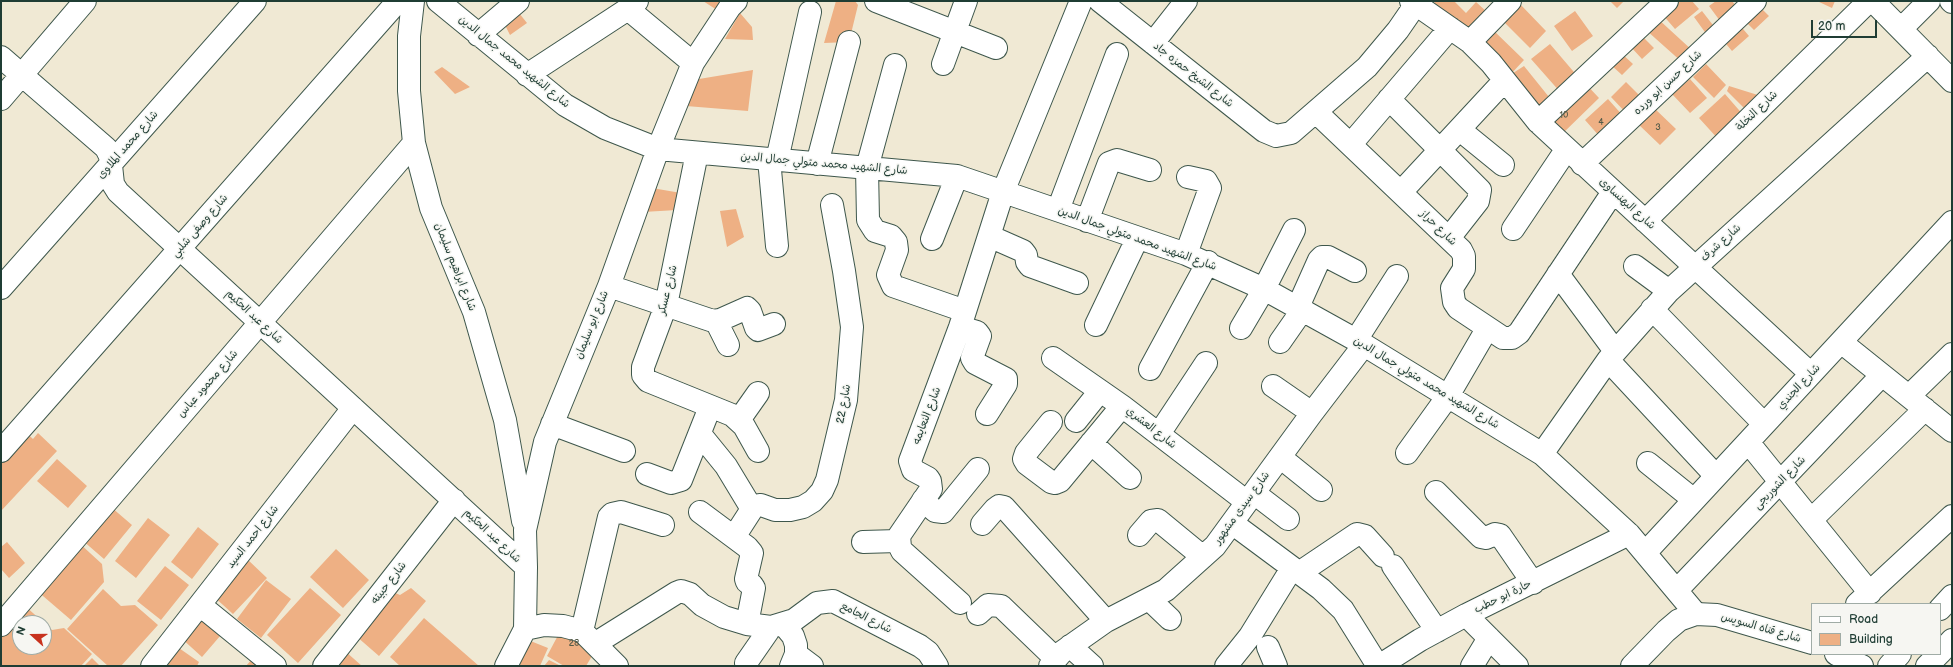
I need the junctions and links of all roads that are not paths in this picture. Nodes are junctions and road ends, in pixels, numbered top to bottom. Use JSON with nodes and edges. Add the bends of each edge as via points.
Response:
{"nodes":[{"id":1,"x":85,"y":1,"type":"edge"},
{"id":2,"x":255,"y":1,"type":"edge"},
{"id":3,"x":398,"y":1,"type":"edge"},
{"id":4,"x":413,"y":1,"type":"edge"},
{"id":5,"x":438,"y":1,"type":"edge"},
{"id":6,"x":518,"y":1,"type":"edge"},
{"id":7,"x":736,"y":1,"type":"edge"},
{"id":8,"x":876,"y":1,"type":"edge"},
{"id":9,"x":966,"y":1,"type":"edge"},
{"id":10,"x":1081,"y":1,"type":"edge"},
{"id":11,"x":1100,"y":1,"type":"edge"},
{"id":12,"x":1186,"y":1,"type":"edge"},
{"id":13,"x":1510,"y":1,"type":"edge"},
{"id":14,"x":1667,"y":1,"type":"edge"},
{"id":15,"x":1755,"y":1,"type":"edge"},
{"id":16,"x":1869,"y":1,"type":"edge"},
{"id":17,"x":1873,"y":1,"type":"edge"},
{"id":18,"x":1929,"y":1,"type":"edge"},
{"id":19,"x":1415,"y":2,"type":"edge"},
{"id":20,"x":632,"y":5,"type":"edge"},
{"id":21,"x":810,"y":12,"type":"dead end"},
{"id":22,"x":1450,"y":28,"type":"junction"},
{"id":23,"x":1901,"y":29,"type":"junction"},
{"id":24,"x":954,"y":32,"type":"junction"},
{"id":25,"x":478,"y":35,"type":"junction"},
{"id":26,"x":849,"y":42,"type":"dead end"},
{"id":27,"x":1470,"y":42,"type":"junction"},
{"id":28,"x":1153,"y":43,"type":"junction"},
{"id":29,"x":996,"y":48,"type":"dead end"},
{"id":30,"x":1117,"y":54,"type":"dead end"},
{"id":31,"x":1928,"y":56,"type":"junction"},
{"id":32,"x":1,"y":57,"type":"edge"},
{"id":33,"x":693,"y":63,"type":"junction"},
{"id":34,"x":943,"y":64,"type":"dead end"},
{"id":35,"x":895,"y":65,"type":"dead end"},
{"id":36,"x":22,"y":75,"type":"junction"},
{"id":37,"x":527,"y":75,"type":"junction"},
{"id":38,"x":1504,"y":81,"type":"junction"},
{"id":39,"x":1952,"y":81,"type":"edge"},
{"id":40,"x":1,"y":99,"type":"edge"},
{"id":41,"x":1389,"y":99,"type":"junction"},
{"id":42,"x":1316,"y":112,"type":"junction"},
{"id":43,"x":1538,"y":122,"type":"junction"},
{"id":44,"x":1460,"y":130,"type":"junction"},
{"id":45,"x":414,"y":143,"type":"junction"},
{"id":46,"x":1351,"y":144,"type":"junction"},
{"id":47,"x":658,"y":149,"type":"junction"},
{"id":48,"x":1440,"y":149,"type":"junction"},
{"id":49,"x":697,"y":153,"type":"junction"},
{"id":50,"x":1574,"y":157,"type":"junction"},
{"id":51,"x":773,"y":160,"type":"junction"},
{"id":52,"x":817,"y":164,"type":"junction"},
{"id":53,"x":1504,"y":164,"type":"dead end"},
{"id":54,"x":111,"y":165,"type":"junction"},
{"id":55,"x":867,"y":168,"type":"junction"},
{"id":56,"x":1150,"y":170,"type":"dead end"},
{"id":57,"x":957,"y":176,"type":"junction"},
{"id":58,"x":1188,"y":177,"type":"dead end"},
{"id":59,"x":1003,"y":192,"type":"junction"},
{"id":60,"x":1401,"y":192,"type":"junction"},
{"id":61,"x":1613,"y":192,"type":"junction"},
{"id":62,"x":832,"y":205,"type":"dead end"},
{"id":63,"x":1058,"y":210,"type":"junction"},
{"id":64,"x":1087,"y":221,"type":"junction"},
{"id":65,"x":1645,"y":221,"type":"junction"},
{"id":66,"x":1952,"y":222,"type":"edge"},
{"id":67,"x":1513,"y":229,"type":"dead end"},
{"id":68,"x":1294,"y":230,"type":"dead end"},
{"id":69,"x":989,"y":236,"type":"junction"},
{"id":70,"x":1449,"y":238,"type":"junction"},
{"id":71,"x":932,"y":239,"type":"dead end"},
{"id":72,"x":1137,"y":239,"type":"junction"},
{"id":73,"x":777,"y":246,"type":"dead end"},
{"id":74,"x":180,"y":249,"type":"junction"},
{"id":75,"x":1186,"y":254,"type":"junction"},
{"id":76,"x":1208,"y":262,"type":"junction"},
{"id":77,"x":1635,"y":266,"type":"dead end"},
{"id":78,"x":1695,"y":266,"type":"junction"},
{"id":79,"x":1355,"y":271,"type":"dead end"},
{"id":80,"x":1558,"y":274,"type":"junction"},
{"id":81,"x":1397,"y":276,"type":"dead end"},
{"id":82,"x":1077,"y":283,"type":"dead end"},
{"id":83,"x":609,"y":286,"type":"junction"},
{"id":84,"x":1,"y":288,"type":"edge"},
{"id":85,"x":1264,"y":289,"type":"junction"},
{"id":86,"x":1669,"y":291,"type":"junction"},
{"id":87,"x":666,"y":305,"type":"junction"},
{"id":88,"x":1300,"y":308,"type":"junction"},
{"id":89,"x":1652,"y":309,"type":"junction"},
{"id":90,"x":963,"y":319,"type":"junction"},
{"id":91,"x":716,"y":321,"type":"junction"},
{"id":92,"x":260,"y":323,"type":"junction"},
{"id":93,"x":774,"y":324,"type":"dead end"},
{"id":94,"x":1096,"y":325,"type":"dead end"},
{"id":95,"x":1241,"y":328,"type":"dead end"},
{"id":96,"x":1487,"y":329,"type":"junction"},
{"id":97,"x":1280,"y":342,"type":"dead end"},
{"id":98,"x":1360,"y":342,"type":"junction"},
{"id":99,"x":1841,"y":342,"type":"junction"},
{"id":100,"x":728,"y":345,"type":"dead end"},
{"id":101,"x":1952,"y":354,"type":"edge"},
{"id":102,"x":1612,"y":356,"type":"junction"},
{"id":103,"x":1053,"y":358,"type":"dead end"},
{"id":104,"x":1206,"y":363,"type":"dead end"},
{"id":105,"x":1150,"y":369,"type":"dead end"},
{"id":106,"x":1811,"y":374,"type":"junction"},
{"id":107,"x":1882,"y":375,"type":"junction"},
{"id":108,"x":1273,"y":386,"type":"dead end"},
{"id":109,"x":1100,"y":390,"type":"junction"},
{"id":110,"x":758,"y":393,"type":"dead end"},
{"id":111,"x":1448,"y":396,"type":"junction"},
{"id":112,"x":1917,"y":403,"type":"junction"},
{"id":113,"x":1122,"y":406,"type":"junction"},
{"id":114,"x":710,"y":407,"type":"junction"},
{"id":115,"x":354,"y":408,"type":"junction"},
{"id":116,"x":1312,"y":413,"type":"junction"},
{"id":117,"x":987,"y":414,"type":"dead end"},
{"id":118,"x":739,"y":420,"type":"junction"},
{"id":119,"x":1076,"y":421,"type":"dead end"},
{"id":120,"x":1050,"y":422,"type":"dead end"},
{"id":121,"x":552,"y":424,"type":"junction"},
{"id":122,"x":1764,"y":424,"type":"junction"},
{"id":123,"x":1952,"y":431,"type":"edge"},
{"id":124,"x":700,"y":434,"type":"junction"},
{"id":125,"x":1159,"y":434,"type":"junction"},
{"id":126,"x":1748,"y":442,"type":"junction"},
{"id":127,"x":1091,"y":443,"type":"junction"},
{"id":128,"x":1,"y":450,"type":"edge"},
{"id":129,"x":624,"y":451,"type":"dead end"},
{"id":130,"x":758,"y":451,"type":"dead end"},
{"id":131,"x":1407,"y":453,"type":"dead end"},
{"id":132,"x":1542,"y":454,"type":"junction"},
{"id":133,"x":1280,"y":457,"type":"junction"},
{"id":134,"x":1648,"y":462,"type":"dead end"},
{"id":135,"x":978,"y":469,"type":"dead end"},
{"id":136,"x":647,"y":474,"type":"dead end"},
{"id":137,"x":1716,"y":476,"type":"junction"},
{"id":138,"x":1130,"y":478,"type":"dead end"},
{"id":139,"x":1780,"y":482,"type":"junction"},
{"id":140,"x":1322,"y":490,"type":"dead end"},
{"id":141,"x":1436,"y":492,"type":"dead end"},
{"id":142,"x":1250,"y":498,"type":"junction"},
{"id":143,"x":454,"y":500,"type":"junction"},
{"id":144,"x":923,"y":500,"type":"junction"},
{"id":145,"x":1694,"y":500,"type":"junction"},
{"id":146,"x":752,"y":509,"type":"junction"},
{"id":147,"x":700,"y":512,"type":"dead end"},
{"id":148,"x":1952,"y":516,"type":"edge"},
{"id":149,"x":1288,"y":519,"type":"dead end"},
{"id":150,"x":1811,"y":520,"type":"junction"},
{"id":151,"x":1232,"y":523,"type":"junction"},
{"id":152,"x":982,"y":524,"type":"dead end"},
{"id":153,"x":664,"y":525,"type":"dead end"},
{"id":154,"x":525,"y":530,"type":"junction"},
{"id":155,"x":1629,"y":534,"type":"junction"},
{"id":156,"x":1139,"y":535,"type":"dead end"},
{"id":157,"x":734,"y":537,"type":"junction"},
{"id":158,"x":898,"y":541,"type":"junction"},
{"id":159,"x":863,"y":542,"type":"dead end"},
{"id":160,"x":1645,"y":553,"type":"junction"},
{"id":161,"x":1203,"y":557,"type":"junction"},
{"id":162,"x":526,"y":567,"type":"junction"},
{"id":163,"x":1295,"y":570,"type":"junction"},
{"id":164,"x":1533,"y":582,"type":"junction"},
{"id":165,"x":1677,"y":590,"type":"junction"},
{"id":166,"x":1952,"y":596,"type":"edge"},
{"id":167,"x":1864,"y":598,"type":"edge"},
{"id":168,"x":1149,"y":599,"type":"junction"},
{"id":169,"x":200,"y":605,"type":"junction"},
{"id":170,"x":1941,"y":609,"type":"edge"},
{"id":171,"x":1696,"y":614,"type":"junction"},
{"id":172,"x":1466,"y":615,"type":"junction"},
{"id":173,"x":1170,"y":619,"type":"dead end"},
{"id":174,"x":1106,"y":621,"type":"junction"},
{"id":175,"x":747,"y":624,"type":"junction"},
{"id":176,"x":1,"y":625,"type":"edge"},
{"id":177,"x":777,"y":626,"type":"junction"},
{"id":178,"x":525,"y":629,"type":"junction"},
{"id":179,"x":1437,"y":631,"type":"junction"},
{"id":180,"x":1489,"y":638,"type":"junction"},
{"id":181,"x":1952,"y":640,"type":"edge"},
{"id":182,"x":1811,"y":643,"type":"edge"},
{"id":183,"x":594,"y":647,"type":"edge"},
{"id":184,"x":1941,"y":651,"type":"edge"},
{"id":185,"x":1838,"y":655,"type":"edge"},
{"id":186,"x":1899,"y":655,"type":"edge"},
{"id":187,"x":1937,"y":655,"type":"edge"},
{"id":188,"x":1059,"y":657,"type":"edge"},
{"id":189,"x":928,"y":661,"type":"edge"},
{"id":190,"x":800,"y":662,"type":"edge"},
{"id":191,"x":746,"y":663,"type":"dead end"},
{"id":192,"x":152,"y":666,"type":"edge"},
{"id":193,"x":275,"y":666,"type":"edge"},
{"id":194,"x":324,"y":666,"type":"edge"},
{"id":195,"x":506,"y":666,"type":"edge"},
{"id":196,"x":617,"y":666,"type":"edge"},
{"id":197,"x":1092,"y":666,"type":"edge"},
{"id":198,"x":1226,"y":666,"type":"edge"},
{"id":199,"x":1379,"y":666,"type":"edge"},
{"id":200,"x":1472,"y":666,"type":"edge"},
{"id":201,"x":1517,"y":666,"type":"edge"},
{"id":202,"x":1632,"y":666,"type":"edge"},
{"id":203,"x":1862,"y":666,"type":"edge"},
{"id":204,"x":1889,"y":666,"type":"edge"},
{"id":205,"x":1927,"y":666,"type":"edge"}],
"edges":[{"from":1,"to":36,"type":"street"},
{"from":2,"to":54,"type":"street","name":"شارع محمد الملاوى"},
{"from":3,"to":74,"type":"street","name":"شارع وصفى شلبي"},
{"from":4,"to":45,"type":"street","name":"شارع ابراهيم سليمان","via":[[408,36],[409,91]]},
{"from":5,"to":25,"type":"street","name":"شارع الشهيد محمد جمال الدين"},
{"from":6,"to":25,"type":"street"},
{"from":7,"to":33,"type":"street","name":"شارع ابو سليمان"},
{"from":8,"to":24,"type":"street"},
{"from":9,"to":24,"type":"street"},
{"from":10,"to":59,"type":"street","name":"شارع النعايمه"},
{"from":11,"to":28,"type":"street","name":"شارع الشيخ حمزه جاد"},
{"from":12,"to":28,"type":"street"},
{"from":13,"to":27,"type":"street"},
{"from":14,"to":43,"type":"street"},
{"from":15,"to":50,"type":"street","name":"شارع حسن ابو ورده"},
{"from":16,"to":65,"type":"street","name":"شارع النخلة"},
{"from":17,"to":23,"type":"street"},
{"from":18,"to":23,"type":"street"},
{"from":19,"to":22,"type":"street","name":"شارع البهنساوى"},
{"from":19,"to":42,"type":"street","via":[[1398,30],[1367,67]]},
{"from":20,"to":33,"type":"street"},
{"from":20,"to":37,"type":"street"},
{"from":21,"to":51,"type":"street"},
{"from":22,"to":27,"type":"street","name":"شارع البهنساوى"},
{"from":22,"to":41,"type":"street"},
{"from":23,"to":31,"type":"street"},
{"from":24,"to":29,"type":"street"},
{"from":24,"to":34,"type":"street"},
{"from":25,"to":37,"type":"street","name":"شارع الشهيد محمد جمال الدين"},
{"from":26,"to":52,"type":"street"},
{"from":27,"to":38,"type":"street","name":"شارع البهنساوى"},
{"from":28,"to":42,"type":"street","name":"شارع الشيخ حمزه جاد","via":[[1264,131],[1276,136],[1291,133]]},
{"from":30,"to":63,"type":"street"},
{"from":31,"to":39,"type":"street"},
{"from":31,"to":78,"type":"street","name":"شارع شرف"},
{"from":32,"to":36,"type":"street","name":"شارع عبد الحكيم"},
{"from":33,"to":47,"type":"street","name":"شارع ابو سليمان"},
{"from":35,"to":55,"type":"street"},
{"from":36,"to":40,"type":"street"},
{"from":36,"to":54,"type":"street","name":"شارع عبد الحكيم","via":[[106,148]]},
{"from":37,"to":47,"type":"street","name":"شارع الشهيد محمد جمال الدين","via":[[572,109],[605,128]]},
{"from":38,"to":43,"type":"street","name":"شارع البهنساوى"},
{"from":38,"to":44,"type":"street"},
{"from":41,"to":46,"type":"street"},
{"from":41,"to":48,"type":"street"},
{"from":42,"to":46,"type":"street","name":"شارع حراز"},
{"from":43,"to":50,"type":"street","name":"شارع البهنساوى"},
{"from":44,"to":48,"type":"street"},
{"from":44,"to":53,"type":"street"},
{"from":45,"to":92,"type":"street","name":"شارع محمود عباس"},
{"from":45,"to":154,"type":"street","name":"شارع ابراهيم سليمان","via":[[431,208],[474,312],[505,420]]},
{"from":46,"to":60,"type":"street","name":"شارع حراز"},
{"from":47,"to":49,"type":"street","name":"شارع الشهيد محمد متولي جمال الدين"},
{"from":47,"to":83,"type":"street","name":"شارع ابو سليمان"},
{"from":48,"to":60,"type":"street"},
{"from":48,"to":70,"type":"street","via":[[1478,186],[1480,194],[1478,201]]},
{"from":49,"to":51,"type":"street","name":"شارع الشهيد محمد متولي جمال الدين"},
{"from":49,"to":87,"type":"street","name":"شارع عسكر"},
{"from":50,"to":61,"type":"street","name":"شارع البهنساوى"},
{"from":50,"to":67,"type":"street","name":"شارع حسن ابو ورده"},
{"from":51,"to":52,"type":"street","name":"شارع الشهيد محمد متولي جمال الدين"},
{"from":51,"to":73,"type":"street"},
{"from":52,"to":55,"type":"street","name":"شارع الشهيد محمد متولي جمال الدين"},
{"from":54,"to":74,"type":"street","name":"شارع عبد الحكيم","via":[[112,179],[118,192]]},
{"from":54,"to":84,"type":"street","name":"شارع محمد الملاوى"},
{"from":55,"to":57,"type":"street","name":"شارع الشهيد محمد متولي جمال الدين"},
{"from":55,"to":90,"type":"street","via":[[869,225],[875,231],[891,236],[897,246],[888,275],[890,282],[893,286]]},
{"from":56,"to":64,"type":"street","via":[[1117,160],[1111,161]]},
{"from":57,"to":59,"type":"street","name":"شارع الشهيد محمد متولي جمال الدين"},
{"from":57,"to":71,"type":"street"},
{"from":58,"to":75,"type":"street","via":[[1206,181],[1210,188]]},
{"from":59,"to":63,"type":"street","name":"شارع الشهيد محمد متولي جمال الدين"},
{"from":59,"to":69,"type":"street","name":"شارع النعايمه"},
{"from":60,"to":70,"type":"street","name":"شارع حراز"},
{"from":61,"to":65,"type":"street","name":"شارع البهنساوى"},
{"from":61,"to":80,"type":"street"},
{"from":62,"to":146,"type":"street","name":"شارع 22","via":[[852,327],[846,400],[826,480],[822,491],[803,507],[776,510],[761,505]]},
{"from":63,"to":64,"type":"street","name":"شارع الشهيد محمد متولي جمال الدين"},
{"from":64,"to":72,"type":"street","name":"شارع الشهيد محمد متولي جمال الدين"},
{"from":65,"to":78,"type":"street","name":"شارع البهنساوى"},
{"from":66,"to":99,"type":"street","name":"شارع الجندي"},
{"from":68,"to":85,"type":"street"},
{"from":69,"to":82,"type":"street","via":[[1022,251],[1026,255],[1028,265]]},
{"from":69,"to":90,"type":"street","name":"شارع النعايمه"},
{"from":70,"to":96,"type":"street","name":"شارع حراز","via":[[1461,250],[1464,262],[1464,269],[1452,288],[1454,302],[1458,308]]},
{"from":72,"to":75,"type":"street","name":"شارع الشهيد محمد متولي جمال الدين"},
{"from":72,"to":94,"type":"street"},
{"from":74,"to":92,"type":"street","name":"شارع عبد الحكيم"},
{"from":74,"to":128,"type":"street","name":"شارع وصفى شلبي"},
{"from":75,"to":76,"type":"street","name":"شارع الشهيد محمد متولي جمال الدين"},
{"from":76,"to":85,"type":"street","name":"شارع الشهيد محمد متولي جمال الدين"},
{"from":76,"to":105,"type":"street"},
{"from":77,"to":86,"type":"street"},
{"from":78,"to":86,"type":"street","name":"شارع شرف"},
{"from":78,"to":106,"type":"street","name":"شارع البهنساوى"},
{"from":79,"to":88,"type":"street","via":[[1328,257],[1322,257]]},
{"from":80,"to":96,"type":"street","name":"شارع حراز","via":[[1516,336],[1507,339]]},
{"from":80,"to":102,"type":"street"},
{"from":81,"to":98,"type":"street","name":"شارع سيدى مشهور"},
{"from":83,"to":87,"type":"street"},
{"from":83,"to":121,"type":"street","name":"شارع ابو سليمان"},
{"from":85,"to":88,"type":"street","name":"شارع الشهيد محمد متولي جمال الدين"},
{"from":85,"to":95,"type":"street"},
{"from":86,"to":89,"type":"street","name":"شارع شرف"},
{"from":87,"to":91,"type":"street"},
{"from":87,"to":114,"type":"street","name":"شارع عسكر","via":[[643,367],[643,375],[648,381]]},
{"from":88,"to":97,"type":"street"},
{"from":88,"to":98,"type":"street","name":"شارع الشهيد محمد متولي جمال الدين"},
{"from":89,"to":102,"type":"street","name":"شارع شرف"},
{"from":89,"to":122,"type":"street"},
{"from":90,"to":117,"type":"street","via":[[980,336],[973,361],[1006,379],[1006,384]]},
{"from":90,"to":144,"type":"street","name":"شارع النعايمه","via":[[910,462],[913,470],[930,481],[931,489]]},
{"from":91,"to":93,"type":"street","via":[[747,308],[758,330]]},
{"from":91,"to":100,"type":"street"},
{"from":92,"to":115,"type":"street","name":"شارع عبد الحكيم"},
{"from":92,"to":176,"type":"street","name":"شارع محمود عباس"},
{"from":96,"to":111,"type":"street"},
{"from":98,"to":111,"type":"street","name":"شارع الشهيد محمد متولي جمال الدين"},
{"from":98,"to":116,"type":"street","name":"شارع سيدى مشهور"},
{"from":99,"to":106,"type":"street","name":"شارع الجندي"},
{"from":99,"to":107,"type":"street"},
{"from":101,"to":112,"type":"street"},
{"from":102,"to":132,"type":"street","name":"شارع شرف"},
{"from":102,"to":137,"type":"street"},
{"from":103,"to":109,"type":"street","name":"شارع العشري"},
{"from":104,"to":125,"type":"street"},
{"from":106,"to":122,"type":"street","name":"شارع الجندي"},
{"from":107,"to":112,"type":"street"},
{"from":107,"to":139,"type":"street","name":"شارع الشوربجى"},
{"from":108,"to":116,"type":"street"},
{"from":109,"to":113,"type":"street","name":"شارع العشري"},
{"from":109,"to":119,"type":"street"},
{"from":110,"to":118,"type":"street"},
{"from":111,"to":131,"type":"street"},
{"from":111,"to":132,"type":"street","name":"شارع الشهيد محمد متولي جمال الدين"},
{"from":112,"to":123,"type":"street"},
{"from":112,"to":150,"type":"street"},
{"from":113,"to":125,"type":"street","name":"شارع العشري"},
{"from":113,"to":127,"type":"street"},
{"from":114,"to":118,"type":"street","name":"شارع عسكر"},
{"from":114,"to":124,"type":"street"},
{"from":115,"to":143,"type":"street","name":"شارع عبد الحكيم"},
{"from":115,"to":169,"type":"street","name":"شارع احمد السيد"},
{"from":116,"to":133,"type":"street","name":"شارع سيدى مشهور"},
{"from":118,"to":130,"type":"street"},
{"from":120,"to":127,"type":"street","via":[[1024,459],[1051,482],[1056,483],[1060,480]]},
{"from":121,"to":129,"type":"street"},
{"from":121,"to":154,"type":"street","name":"شارع ابو سليمان","via":[[545,442]]},
{"from":122,"to":126,"type":"street","name":"شارع الجندي"},
{"from":124,"to":136,"type":"street","via":[[681,480],[671,483]]},
{"from":124,"to":146,"type":"street","via":[[726,466]]},
{"from":125,"to":142,"type":"street","name":"شارع العشري"},
{"from":126,"to":137,"type":"street","name":"شارع الجندي"},
{"from":126,"to":139,"type":"street"},
{"from":127,"to":138,"type":"street"},
{"from":132,"to":155,"type":"street","name":"شارع الشهيد محمد متولي جمال الدين"},
{"from":133,"to":140,"type":"street"},
{"from":133,"to":142,"type":"street","name":"شارع سيدى مشهور"},
{"from":134,"to":145,"type":"street"},
{"from":135,"to":144,"type":"street","via":[[943,512],[935,511]]},
{"from":137,"to":145,"type":"street","name":"شارع الجندي"},
{"from":139,"to":150,"type":"street"},
{"from":139,"to":165,"type":"street","name":"شارع الشوربجى"},
{"from":141,"to":164,"type":"street","via":[[1481,537],[1500,534]]},
{"from":142,"to":149,"type":"street","name":"شارع العشري"},
{"from":142,"to":151,"type":"street","name":"شارع سيدى مشهور"},
{"from":143,"to":162,"type":"street","name":"شارع عبد الحكيم"},
{"from":143,"to":194,"type":"street","name":"شارع حبيته"},
{"from":144,"to":158,"type":"street","name":"شارع النعايمه"},
{"from":145,"to":160,"type":"street","name":"شارع الجندي"},
{"from":146,"to":157,"type":"street"},
{"from":147,"to":157,"type":"street"},
{"from":148,"to":167,"type":"street"},
{"from":150,"to":167,"type":"street"},
{"from":151,"to":161,"type":"street","name":"شارع سيدى مشهور"},
{"from":151,"to":163,"type":"street"},
{"from":152,"to":174,"type":"street","via":[[995,509],[999,506],[1004,507]]},
{"from":153,"to":183,"type":"street","via":[[621,512],[612,514],[606,522]]},
{"from":154,"to":162,"type":"street","name":"شارع ابو سليمان"},
{"from":155,"to":160,"type":"street","name":"شارع الشهيد محمد متولي جمال الدين"},
{"from":155,"to":164,"type":"street","name":"حارة ابو حطب"},
{"from":156,"to":161,"type":"street","via":[[1151,521],[1158,520]]},
{"from":157,"to":175,"type":"street","via":[[752,553],[746,579],[754,588]]},
{"from":158,"to":159,"type":"street"},
{"from":158,"to":188,"type":"street","via":[[902,551],[969,608],[993,604],[1001,606]]},
{"from":160,"to":165,"type":"street","name":"شارع الشهيد محمد متولي جمال الدين"},
{"from":161,"to":168,"type":"street","name":"شارع سيدى مشهور","via":[[1166,590]]},
{"from":162,"to":178,"type":"street","name":"شارع ابو سليمان"},
{"from":163,"to":179,"type":"street","via":[[1357,534],[1365,536],[1388,561]]},
{"from":163,"to":198,"type":"street"},
{"from":163,"to":199,"type":"street","via":[[1321,589],[1343,610]]},
{"from":164,"to":172,"type":"street","name":"حارة ابو حطب"},
{"from":165,"to":171,"type":"street","name":"شارع الشهيد محمد متولي جمال الدين"},
{"from":166,"to":170,"type":"street"},
{"from":168,"to":173,"type":"street"},
{"from":168,"to":174,"type":"street","name":"شارع سيدى مشهور"},
{"from":169,"to":192,"type":"street","name":"شارع احمد السيد"},
{"from":169,"to":193,"type":"street"},
{"from":171,"to":182,"type":"street","name":"شارع قناه السويس","via":[[1717,615]]},
{"from":171,"to":202,"type":"street","name":"شارع قناه السويس","via":[[1680,620],[1666,631]]},
{"from":172,"to":179,"type":"street","name":"حارة ابو حطب"},
{"from":172,"to":180,"type":"street"},
{"from":174,"to":188,"type":"street","name":"شارع سيدى مشهور"},
{"from":175,"to":177,"type":"street"},
{"from":175,"to":183,"type":"street","via":[[724,617],[702,605],[690,594],[681,591]]},
{"from":177,"to":189,"type":"street","name":"شارع الجامع","via":[[794,620],[817,604],[833,601]]},
{"from":177,"to":190,"type":"street","via":[[793,636]]},
{"from":177,"to":191,"type":"street"},
{"from":178,"to":183,"type":"street","via":[[544,625],[563,626]]},
{"from":178,"to":195,"type":"street","name":"شارع ابو سليمان"},
{"from":179,"to":199,"type":"street","name":"حارة ابو حطب"},
{"from":180,"to":200,"type":"street"},
{"from":180,"to":201,"type":"street"},
{"from":181,"to":184,"type":"street"},
{"from":183,"to":196,"type":"street"},
{"from":185,"to":203,"type":"street"},
{"from":186,"to":204,"type":"street"},
{"from":187,"to":205,"type":"street"},
{"from":188,"to":197,"type":"street"}]}
